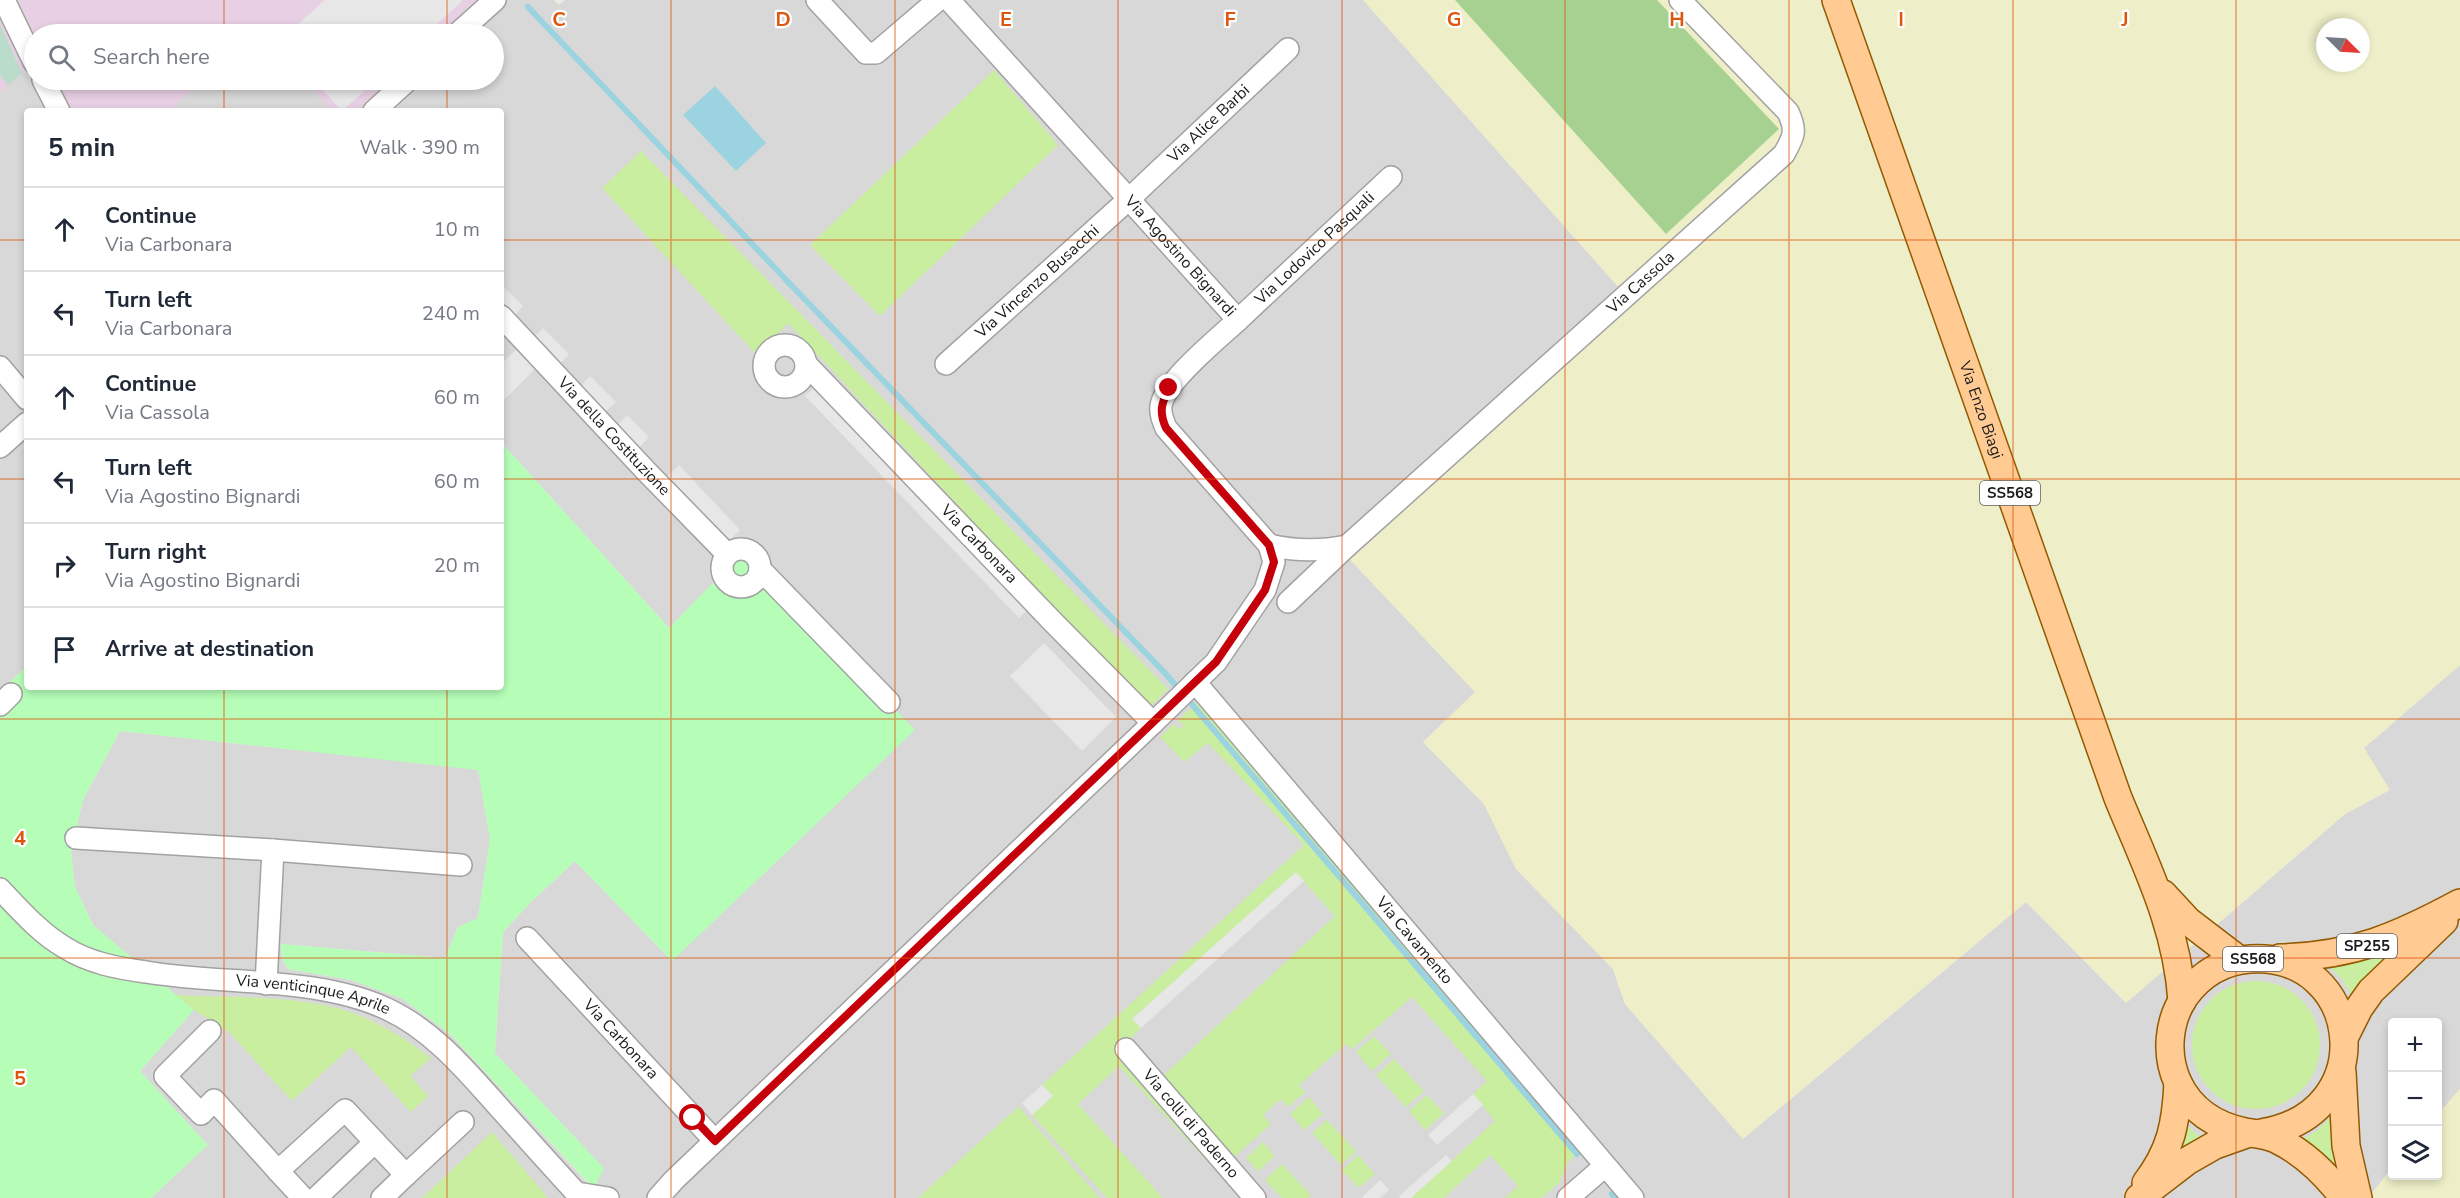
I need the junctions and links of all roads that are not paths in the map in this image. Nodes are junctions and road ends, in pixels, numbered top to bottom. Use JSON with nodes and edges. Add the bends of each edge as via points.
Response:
{"nodes":[{"id":1,"x":4,"y":0,"type":"edge"},
{"id":2,"x":495,"y":0,"type":"edge"},
{"id":3,"x":817,"y":0,"type":"edge"},
{"id":4,"x":938,"y":0,"type":"edge"},
{"id":5,"x":949,"y":0,"type":"edge"},
{"id":6,"x":1680,"y":0,"type":"edge"},
{"id":7,"x":1836,"y":0,"type":"edge"},
{"id":8,"x":468,"y":24,"type":"edge"},
{"id":9,"x":24,"y":41,"type":"edge"},
{"id":10,"x":1288,"y":49,"type":"dead end"},
{"id":11,"x":48,"y":90,"type":"edge"},
{"id":12,"x":397,"y":90,"type":"edge"},
{"id":13,"x":57,"y":108,"type":"edge"},
{"id":14,"x":377,"y":108,"type":"edge"},
{"id":15,"x":1391,"y":177,"type":"dead end"},
{"id":16,"x":1129,"y":199,"type":"junction"},
{"id":17,"x":504,"y":319,"type":"edge"},
{"id":18,"x":1238,"y":320,"type":"junction"},
{"id":19,"x":806,"y":364,"type":"dead end"},
{"id":20,"x":946,"y":364,"type":"dead end"},
{"id":21,"x":0,"y":367,"type":"edge"},
{"id":22,"x":24,"y":395,"type":"edge"},
{"id":23,"x":24,"y":426,"type":"edge"},
{"id":24,"x":0,"y":447,"type":"edge"},
{"id":25,"x":1269,"y":545,"type":"junction"},
{"id":26,"x":1347,"y":546,"type":"junction"},
{"id":27,"x":727,"y":554,"type":"junction"},
{"id":28,"x":760,"y":569,"type":"junction"},
{"id":29,"x":1288,"y":602,"type":"dead end"},
{"id":30,"x":1195,"y":682,"type":"junction"},
{"id":31,"x":888,"y":702,"type":"dead end"},
{"id":32,"x":1154,"y":723,"type":"junction"},
{"id":33,"x":76,"y":838,"type":"dead end"},
{"id":34,"x":273,"y":850,"type":"junction"},
{"id":35,"x":461,"y":865,"type":"dead end"},
{"id":36,"x":2156,"y":887,"type":"junction"},
{"id":37,"x":0,"y":889,"type":"edge"},
{"id":38,"x":2460,"y":904,"type":"edge"},
{"id":39,"x":527,"y":938,"type":"dead end"},
{"id":40,"x":2265,"y":958,"type":"junction"},
{"id":41,"x":2239,"y":960,"type":"junction"},
{"id":42,"x":266,"y":984,"type":"junction"},
{"id":43,"x":2182,"y":1001,"type":"junction"},
{"id":44,"x":210,"y":1031,"type":"dead end"},
{"id":45,"x":2344,"y":1038,"type":"junction"},
{"id":46,"x":1126,"y":1050,"type":"dead end"},
{"id":47,"x":2342,"y":1068,"type":"junction"},
{"id":48,"x":2178,"y":1083,"type":"junction"},
{"id":49,"x":463,"y":1122,"type":"dead end"},
{"id":50,"x":2255,"y":1133,"type":"junction"},
{"id":51,"x":715,"y":1141,"type":"junction"},
{"id":52,"x":375,"y":1142,"type":"junction"},
{"id":53,"x":1605,"y":1166,"type":"junction"},
{"id":54,"x":278,"y":1171,"type":"junction"},
{"id":55,"x":406,"y":1175,"type":"junction"},
{"id":56,"x":662,"y":1193,"type":"edge"},
{"id":57,"x":1580,"y":1194,"type":"edge"},
{"id":58,"x":579,"y":1196,"type":"edge"},
{"id":59,"x":303,"y":1198,"type":"edge"},
{"id":60,"x":316,"y":1198,"type":"edge"},
{"id":61,"x":382,"y":1198,"type":"edge"},
{"id":62,"x":608,"y":1198,"type":"edge"},
{"id":63,"x":644,"y":1198,"type":"edge"},
{"id":64,"x":1255,"y":1198,"type":"edge"},
{"id":65,"x":1633,"y":1198,"type":"edge"},
{"id":66,"x":2137,"y":1198,"type":"edge"},
{"id":67,"x":2344,"y":1198,"type":"edge"},
{"id":68,"x":2358,"y":1198,"type":"edge"}],
"edges":[{"from":1,"to":9,"type":"street"},
{"from":2,"to":8,"type":"street"},
{"from":3,"to":4,"type":"street","via":[[866,53],[876,53]]},
{"from":5,"to":16,"type":"street","name":"Via Agostino Bignardi"},
{"from":6,"to":26,"type":"street","name":"Via Cassola","via":[[1788,112],[1795,127],[1784,154]]},
{"from":7,"to":36,"type":"main road","name":"Via Enzo Biagi","number":"SS568","via":[[2118,798]]},
{"from":10,"to":16,"type":"street","name":"Via Alice Barbi"},
{"from":11,"to":13,"type":"street"},
{"from":12,"to":14,"type":"street"},
{"from":15,"to":18,"type":"street","name":"Via Lodovico Pasquali"},
{"from":16,"to":18,"type":"street","name":"Via Agostino Bignardi"},
{"from":16,"to":20,"type":"street","name":"Via Vincenzo Busacchi"},
{"from":17,"to":27,"type":"street","name":"Via della Costituzione"},
{"from":18,"to":25,"type":"street","name":"Via Agostino Bignardi","via":[[1169,388],[1161,404],[1161,416],[1166,428]]},
{"from":19,"to":32,"type":"street","name":"Via Carbonara"},
{"from":21,"to":22,"type":"street"},
{"from":23,"to":24,"type":"street"},
{"from":25,"to":26,"type":"street","via":[[1323,550]]},
{"from":25,"to":30,"type":"street","via":[[1274,562],[1265,590],[1216,662]]},
{"from":26,"to":29,"type":"street","name":"Via Cassola"},
{"from":27,"to":28,"type":"street","via":[[741,549],[749,551],[759,561]]},
{"from":27,"to":28,"type":"street","via":[[722,571],[732,586],[750,585]]},
{"from":28,"to":31,"type":"street"},
{"from":30,"to":32,"type":"street"},
{"from":30,"to":53,"type":"street","name":"Via Cavamento"},
{"from":32,"to":51,"type":"street"},
{"from":33,"to":34,"type":"street"},
{"from":34,"to":35,"type":"street"},
{"from":34,"to":42,"type":"street"},
{"from":36,"to":41,"type":"main road","name":"Via Enzo Biagi","number":"SS568","via":[[2187,921]]},
{"from":36,"to":43,"type":"main road","name":"Via Enzo Biagi","number":"SS568","via":[[2177,957]]},
{"from":37,"to":42,"type":"street","name":"Via venticinque Aprile","via":[[64,947],[103,966],[184,979]]},
{"from":38,"to":40,"type":"main road","number":"SP255","via":[[2404,932],[2359,948],[2312,957]]},
{"from":38,"to":45,"type":"main road","number":"SP255","via":[[2371,991]]},
{"from":39,"to":51,"type":"street","name":"Via Carbonara"},
{"from":40,"to":41,"type":"main road","number":"SS568"},
{"from":40,"to":45,"type":"main road","number":"SS568","via":[[2289,963],[2316,981],[2339,1014]]},
{"from":41,"to":43,"type":"main road","number":"SS568","via":[[2206,974]]},
{"from":42,"to":58,"type":"street","name":"Via venticinque Aprile","via":[[356,998],[387,1009],[421,1029],[452,1055]]},
{"from":43,"to":48,"type":"main road","number":"SS568","via":[[2173,1020],[2170,1041],[2171,1063]]},
{"from":44,"to":54,"type":"street","via":[[165,1076],[201,1114],[214,1100]]},
{"from":45,"to":47,"type":"main road","number":"SS568"},
{"from":46,"to":64,"type":"street","name":"Via colli di Paderno"},
{"from":47,"to":50,"type":"main road","number":"SS568","via":[[2325,1101],[2312,1114],[2279,1130]]},
{"from":47,"to":68,"type":"main road","number":"SS568","via":[[2346,1146]]},
{"from":48,"to":50,"type":"main road","number":"SS568","via":[[2207,1118],[2227,1128]]},
{"from":48,"to":66,"type":"main road","via":[[2166,1153]]},
{"from":49,"to":55,"type":"street"},
{"from":50,"to":66,"type":"main road","via":[[2215,1145]]},
{"from":50,"to":67,"type":"main road","number":"SS568","via":[[2278,1140],[2318,1167]]},
{"from":51,"to":56,"type":"street"},
{"from":52,"to":54,"type":"street","via":[[345,1110]]},
{"from":52,"to":55,"type":"street"},
{"from":52,"to":60,"type":"street"},
{"from":53,"to":57,"type":"street"},
{"from":53,"to":65,"type":"street","name":"Via Cavamento"},
{"from":54,"to":59,"type":"street"},
{"from":55,"to":61,"type":"street"},
{"from":56,"to":63,"type":"street"},
{"from":58,"to":62,"type":"street","name":"Via venticinque Aprile"}]}
